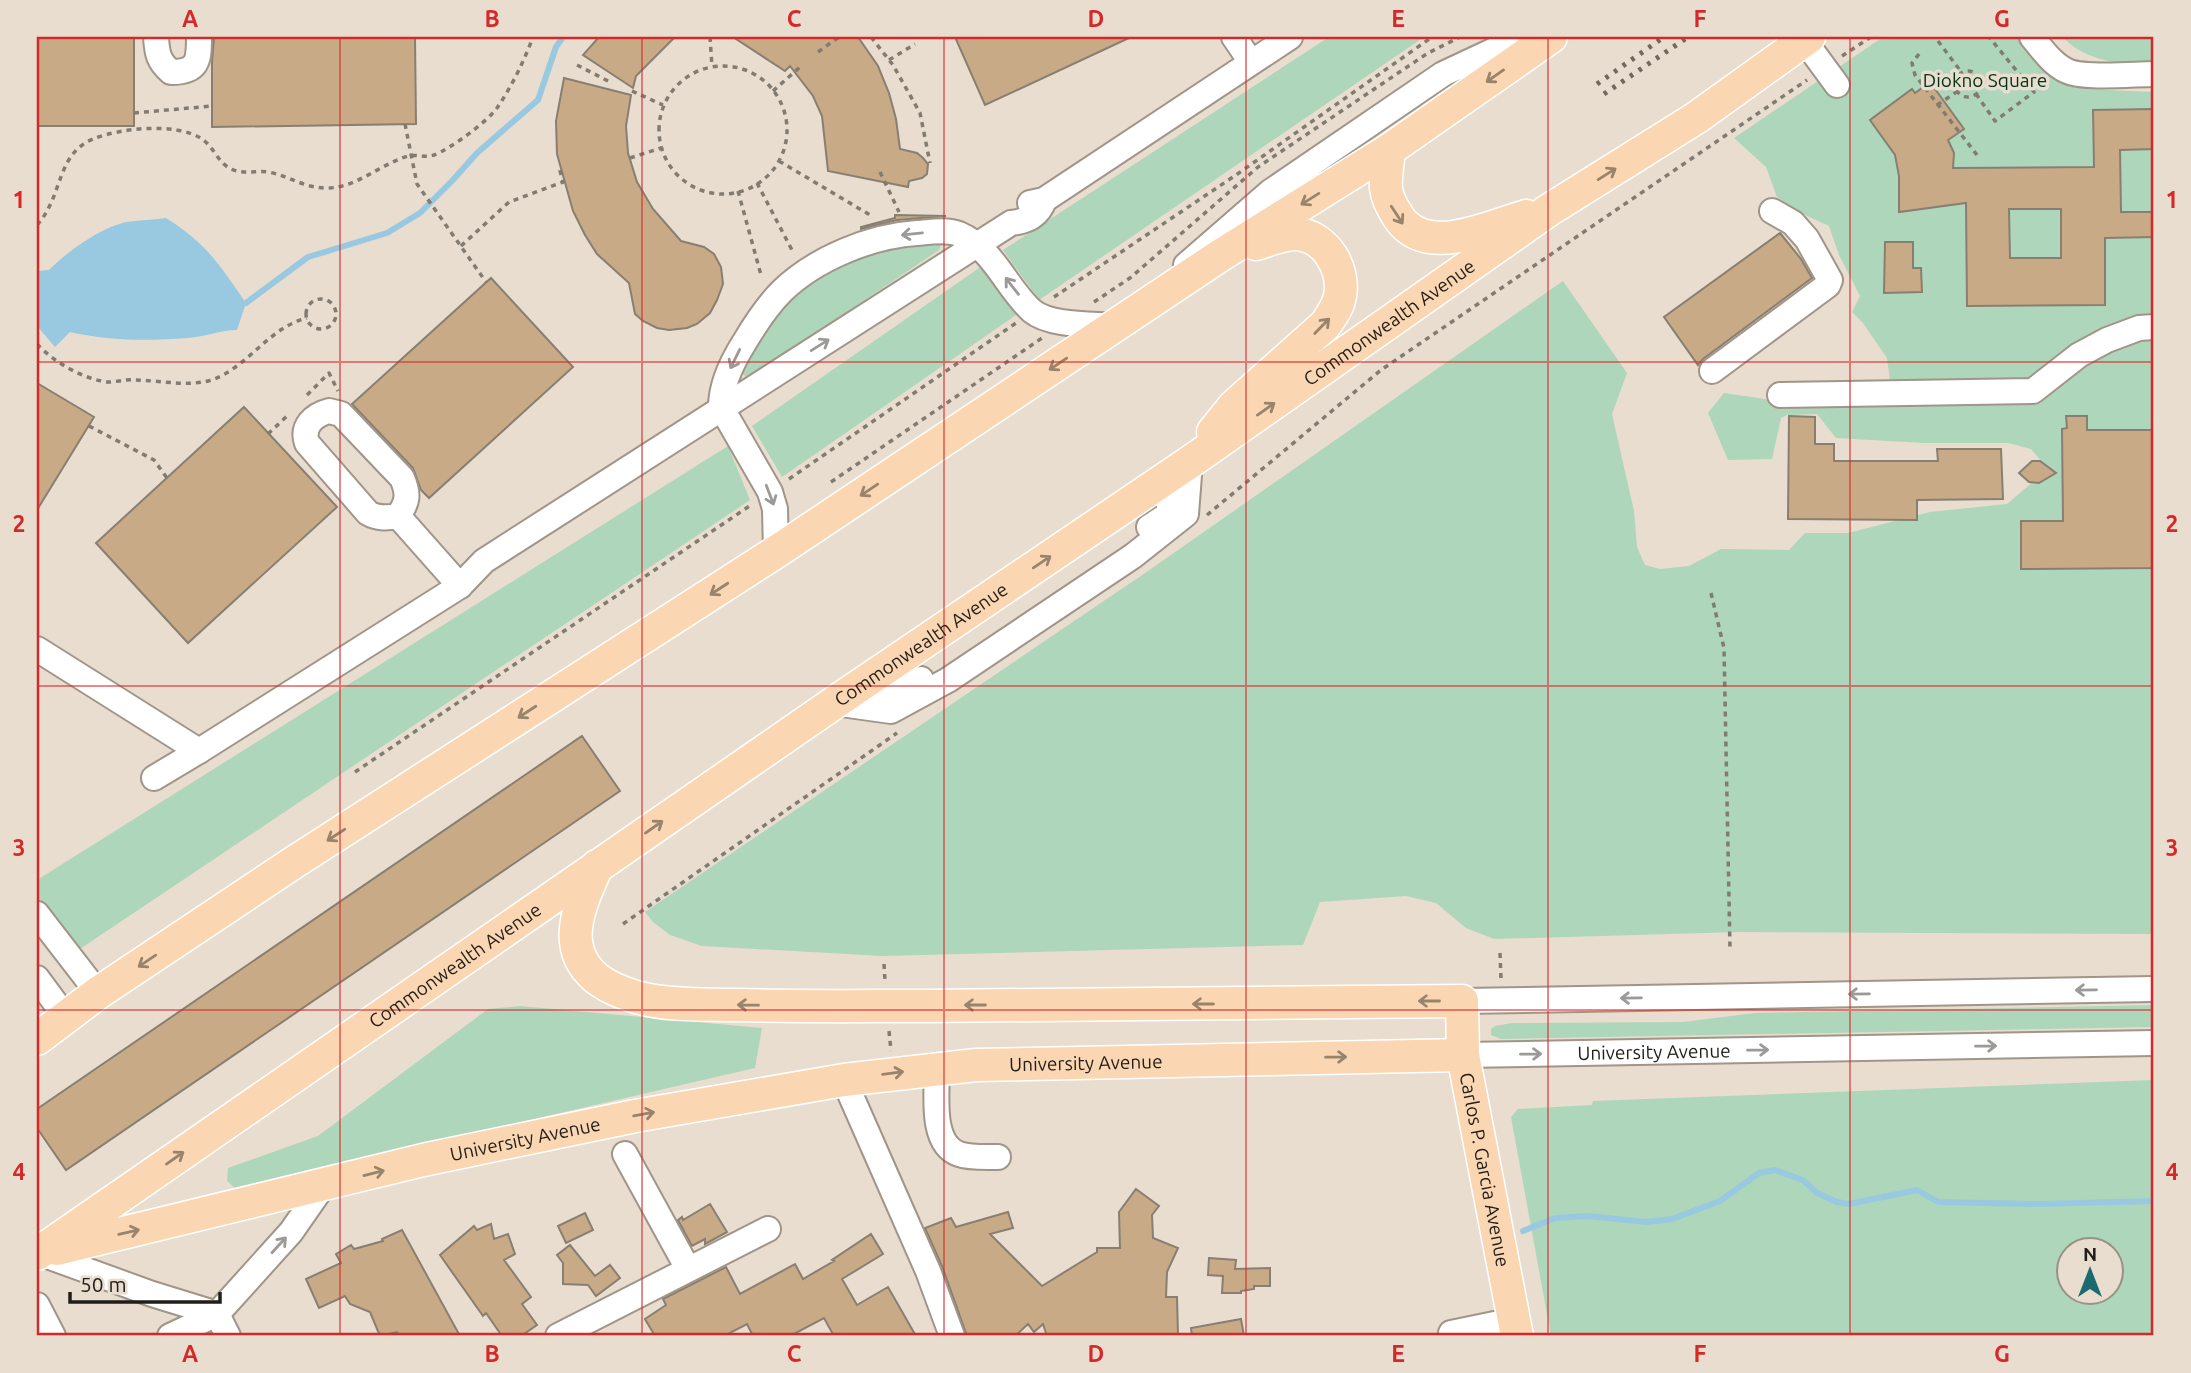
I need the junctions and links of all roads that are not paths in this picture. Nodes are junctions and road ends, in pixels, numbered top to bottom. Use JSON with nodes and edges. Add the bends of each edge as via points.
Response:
{"nodes":[{"id":1,"x":156,"y":37,"type":"edge"},
{"id":2,"x":199,"y":37,"type":"edge"},
{"id":3,"x":1234,"y":37,"type":"edge"},
{"id":4,"x":1290,"y":37,"type":"edge"},
{"id":5,"x":1501,"y":37,"type":"edge"},
{"id":6,"x":1522,"y":37,"type":"edge"},
{"id":7,"x":1552,"y":37,"type":"edge"},
{"id":8,"x":2032,"y":37,"type":"edge"},
{"id":9,"x":1807,"y":38,"type":"edge"},
{"id":10,"x":1251,"y":62,"type":"junction"},
{"id":11,"x":2154,"y":74,"type":"edge"},
{"id":12,"x":1831,"y":77,"type":"road end"},
{"id":13,"x":1389,"y":150,"type":"junction"},
{"id":14,"x":1549,"y":210,"type":"junction"},
{"id":15,"x":1772,"y":211,"type":"dead end"},
{"id":16,"x":977,"y":245,"type":"junction"},
{"id":17,"x":1221,"y":255,"type":"junction"},
{"id":18,"x":1115,"y":326,"type":"junction"},
{"id":19,"x":2154,"y":327,"type":"edge"},
{"id":20,"x":1712,"y":371,"type":"dead end"},
{"id":21,"x":1780,"y":395,"type":"dead end"},
{"id":22,"x":721,"y":407,"type":"junction"},
{"id":23,"x":1179,"y":469,"type":"junction"},
{"id":24,"x":398,"y":516,"type":"junction"},
{"id":25,"x":776,"y":552,"type":"junction"},
{"id":26,"x":460,"y":586,"type":"junction"},
{"id":27,"x":37,"y":649,"type":"edge"},
{"id":28,"x":834,"y":703,"type":"junction"},
{"id":29,"x":199,"y":751,"type":"junction"},
{"id":30,"x":154,"y":778,"type":"dead end"},
{"id":31,"x":597,"y":866,"type":"junction"},
{"id":32,"x":37,"y":914,"type":"edge"},
{"id":33,"x":37,"y":978,"type":"edge"},
{"id":34,"x":2154,"y":989,"type":"edge"},
{"id":35,"x":98,"y":993,"type":"junction"},
{"id":36,"x":1462,"y":1002,"type":"junction"},
{"id":37,"x":65,"y":1016,"type":"junction"},
{"id":38,"x":37,"y":1039,"type":"edge"},
{"id":39,"x":2154,"y":1043,"type":"edge"},
{"id":40,"x":1463,"y":1055,"type":"junction"},
{"id":41,"x":937,"y":1069,"type":"junction"},
{"id":42,"x":844,"y":1080,"type":"junction"},
{"id":43,"x":625,"y":1154,"type":"dead end"},
{"id":44,"x":998,"y":1157,"type":"dead end"},
{"id":45,"x":323,"y":1186,"type":"junction"},
{"id":46,"x":768,"y":1229,"type":"dead end"},
{"id":47,"x":38,"y":1253,"type":"edge"},
{"id":48,"x":688,"y":1269,"type":"junction"},
{"id":49,"x":37,"y":1305,"type":"edge"},
{"id":50,"x":217,"y":1314,"type":"junction"},
{"id":51,"x":1515,"y":1328,"type":"edge"},
{"id":52,"x":1451,"y":1333,"type":"dead end"},
{"id":53,"x":569,"y":1334,"type":"edge"},
{"id":54,"x":52,"y":1336,"type":"edge"},
{"id":55,"x":170,"y":1336,"type":"edge"},
{"id":56,"x":228,"y":1336,"type":"edge"},
{"id":57,"x":952,"y":1336,"type":"edge"}],
"edges":[{"from":1,"to":2,"type":"street","via":[[162,64],[171,72],[184,72],[199,57]]},
{"from":3,"to":10,"type":"street"},
{"from":4,"to":10,"type":"street"},
{"from":5,"to":18,"type":"street","via":[[1433,63],[1262,178]]},
{"from":6,"to":18,"type":"street","via":[[1443,74],[1270,192]]},
{"from":7,"to":13,"type":"main road","one_way":true},
{"from":8,"to":11,"type":"street","via":[[2067,71]]},
{"from":9,"to":12,"type":"street"},
{"from":14,"to":9,"type":"main road","name":"Commonwealth Avenue","one_way":true,"via":[[1696,118]]},
{"from":10,"to":16,"type":"street","via":[[1044,200],[1016,211],[1011,223]]},
{"from":13,"to":14,"type":"main road","one_way":true,"via":[[1386,189],[1392,208],[1406,228],[1432,239]]},
{"from":13,"to":17,"type":"main road","one_way":true},
{"from":23,"to":14,"type":"main road","name":"Commonwealth Avenue","one_way":true},
{"from":15,"to":20,"type":"street","via":[[1793,223],[1807,240],[1830,279],[1828,285]]},
{"from":18,"to":16,"type":"street","one_way":true,"via":[[1050,319],[1033,312]]},
{"from":22,"to":16,"type":"street","one_way":true},
{"from":16,"to":22,"type":"street","one_way":true,"via":[[957,233],[908,233],[854,248],[817,265],[782,291],[753,328],[734,360]]},
{"from":17,"to":18,"type":"main road"},
{"from":23,"to":17,"type":"main road","one_way":true,"via":[[1234,406],[1325,325],[1340,296],[1334,261],[1310,236],[1281,236]]},
{"from":18,"to":25,"type":"main road","one_way":true},
{"from":19,"to":21,"type":"street","via":[[2138,328],[2088,350],[2033,391]]},
{"from":22,"to":25,"type":"street","one_way":true,"via":[[770,492]]},
{"from":22,"to":26,"type":"street","via":[[484,561]]},
{"from":28,"to":23,"type":"main road","name":"Commonwealth Avenue","one_way":true},
{"from":23,"to":28,"type":"street","via":[[1186,514],[1122,564],[948,680],[891,711]]},
{"from":24,"to":24,"type":"street","via":[[407,503],[402,478],[341,414],[317,414],[304,436],[307,443],[368,513]]},
{"from":24,"to":26,"type":"street"},
{"from":25,"to":35,"type":"main road","one_way":true},
{"from":26,"to":29,"type":"street"},
{"from":27,"to":29,"type":"street"},
{"from":31,"to":28,"type":"main road","name":"Commonwealth Avenue","one_way":true},
{"from":29,"to":30,"type":"street"},
{"from":36,"to":31,"type":"main road","one_way":true,"via":[[847,1006],[648,1000],[594,976],[580,953],[575,923]]},
{"from":47,"to":31,"type":"main road","name":"Commonwealth Avenue","one_way":true},
{"from":32,"to":35,"type":"street"},
{"from":33,"to":37,"type":"street"},
{"from":34,"to":36,"type":"street","one_way":true},
{"from":35,"to":37,"type":"main road"},
{"from":36,"to":40,"type":"main road","name":"Carlos P. Garcia Avenue"},
{"from":37,"to":38,"type":"main road"},
{"from":40,"to":39,"type":"street","name":"University Avenue","one_way":true},
{"from":41,"to":40,"type":"main road","name":"University Avenue","one_way":true},
{"from":40,"to":51,"type":"main road","name":"Carlos P. Garcia Avenue"},
{"from":42,"to":41,"type":"main road","name":"University Avenue","one_way":true},
{"from":41,"to":44,"type":"street","via":[[938,1132],[944,1146],[959,1155]]},
{"from":45,"to":42,"type":"main road","name":"University Avenue","one_way":true,"via":[[635,1116]]},
{"from":42,"to":57,"type":"street"},
{"from":43,"to":48,"type":"street"},
{"from":47,"to":45,"type":"main road","name":"University Avenue","one_way":true},
{"from":50,"to":45,"type":"street","one_way":true,"via":[[291,1232]]},
{"from":46,"to":48,"type":"street"},
{"from":47,"to":50,"type":"street"},
{"from":48,"to":53,"type":"street"},
{"from":49,"to":54,"type":"street"},
{"from":50,"to":55,"type":"street"},
{"from":50,"to":56,"type":"street"},
{"from":51,"to":52,"type":"street"}]}
